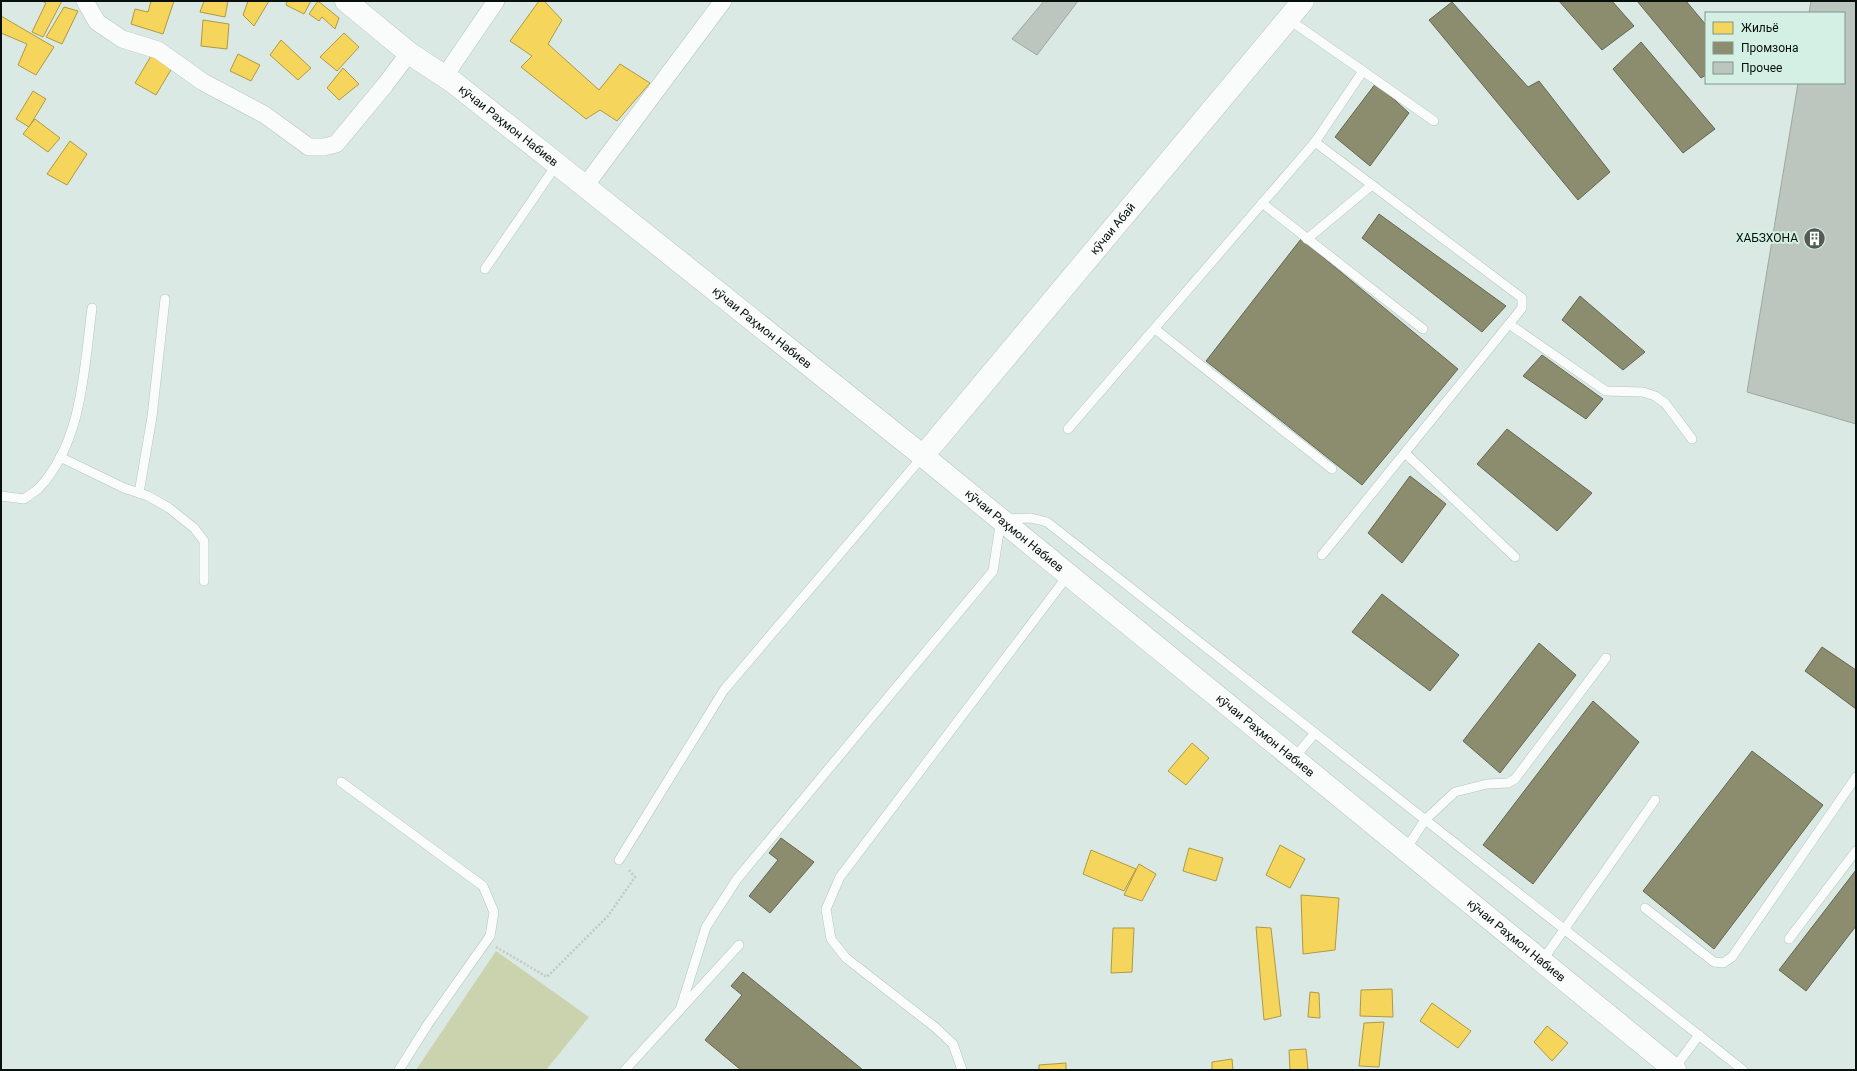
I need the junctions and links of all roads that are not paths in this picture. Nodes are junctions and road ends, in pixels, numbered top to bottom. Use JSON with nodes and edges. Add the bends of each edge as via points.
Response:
{"nodes":[{"id":1,"x":85,"y":1,"type":"edge"},
{"id":2,"x":346,"y":1,"type":"edge"},
{"id":3,"x":496,"y":1,"type":"edge"},
{"id":4,"x":723,"y":1,"type":"edge"},
{"id":5,"x":1303,"y":1,"type":"edge"},
{"id":6,"x":1288,"y":19,"type":"junction"},
{"id":7,"x":409,"y":53,"type":"junction"},
{"id":8,"x":1363,"y":71,"type":"junction"},
{"id":9,"x":444,"y":77,"type":"junction"},
{"id":10,"x":1434,"y":121,"type":"dead end"},
{"id":11,"x":1315,"y":142,"type":"junction"},
{"id":12,"x":558,"y":164,"type":"junction"},
{"id":13,"x":1372,"y":185,"type":"junction"},
{"id":14,"x":585,"y":186,"type":"junction"},
{"id":15,"x":1262,"y":203,"type":"junction"},
{"id":16,"x":1307,"y":238,"type":"junction"},
{"id":17,"x":485,"y":269,"type":"dead end"},
{"id":18,"x":165,"y":299,"type":"dead end"},
{"id":19,"x":92,"y":308,"type":"dead end"},
{"id":20,"x":1508,"y":324,"type":"junction"},
{"id":21,"x":1155,"y":329,"type":"junction"},
{"id":22,"x":1423,"y":329,"type":"dead end"},
{"id":23,"x":1068,"y":429,"type":"dead end"},
{"id":24,"x":1692,"y":439,"type":"dead end"},
{"id":25,"x":1405,"y":453,"type":"junction"},
{"id":26,"x":923,"y":456,"type":"junction"},
{"id":27,"x":60,"y":457,"type":"junction"},
{"id":28,"x":1332,"y":469,"type":"dead end"},
{"id":29,"x":139,"y":493,"type":"junction"},
{"id":30,"x":1,"y":496,"type":"edge"},
{"id":31,"x":1001,"y":518,"type":"junction"},
{"id":32,"x":1322,"y":555,"type":"dead end"},
{"id":33,"x":1515,"y":557,"type":"dead end"},
{"id":34,"x":1069,"y":574,"type":"junction"},
{"id":35,"x":204,"y":581,"type":"dead end"},
{"id":36,"x":1606,"y":658,"type":"dead end"},
{"id":37,"x":1315,"y":733,"type":"junction"},
{"id":38,"x":1294,"y":758,"type":"junction"},
{"id":39,"x":1856,"y":777,"type":"edge"},
{"id":40,"x":341,"y":782,"type":"dead end"},
{"id":41,"x":1655,"y":800,"type":"dead end"},
{"id":42,"x":1425,"y":820,"type":"junction"},
{"id":43,"x":1406,"y":849,"type":"junction"},
{"id":44,"x":1856,"y":851,"type":"edge"},
{"id":45,"x":619,"y":860,"type":"road end"},
{"id":46,"x":1645,"y":908,"type":"dead end"},
{"id":47,"x":1565,"y":930,"type":"junction"},
{"id":48,"x":1789,"y":939,"type":"dead end"},
{"id":49,"x":740,"y":945,"type":"dead end"},
{"id":50,"x":1542,"y":961,"type":"junction"},
{"id":51,"x":680,"y":1010,"type":"junction"},
{"id":52,"x":1699,"y":1035,"type":"junction"},
{"id":53,"x":399,"y":1070,"type":"edge"},
{"id":54,"x":625,"y":1070,"type":"edge"},
{"id":55,"x":962,"y":1070,"type":"edge"},
{"id":56,"x":1675,"y":1070,"type":"edge"},
{"id":57,"x":1743,"y":1070,"type":"edge"}],
"edges":[{"from":1,"to":7,"type":"street","via":[[97,22],[122,39],[158,50],[203,82],[265,115],[309,146],[324,147],[336,144]]},
{"from":2,"to":7,"type":"main road","name":"кӯчаи Раҳмон Набиев"},
{"from":3,"to":9,"type":"street"},
{"from":4,"to":14,"type":"street"},
{"from":5,"to":6,"type":"main road","name":"кӯчаи Абаӣ"},
{"from":6,"to":8,"type":"lane"},
{"from":6,"to":26,"type":"main road","name":"кӯчаи Абаӣ"},
{"from":7,"to":9,"type":"main road","name":"кӯчаи Раҳмон Набиев"},
{"from":8,"to":10,"type":"lane"},
{"from":8,"to":11,"type":"lane"},
{"from":9,"to":12,"type":"main road","name":"кӯчаи Раҳмон Набиев"},
{"from":11,"to":13,"type":"lane"},
{"from":11,"to":15,"type":"lane"},
{"from":12,"to":14,"type":"main road","name":"кӯчаи Раҳмон Набиев"},
{"from":12,"to":17,"type":"lane"},
{"from":13,"to":16,"type":"lane"},
{"from":13,"to":20,"type":"lane","via":[[1522,298],[1522,308]]},
{"from":14,"to":26,"type":"main road","name":"кӯчаи Раҳмон Набиев"},
{"from":15,"to":16,"type":"lane"},
{"from":15,"to":21,"type":"lane"},
{"from":16,"to":22,"type":"lane"},
{"from":18,"to":29,"type":"lane","via":[[152,417]]},
{"from":19,"to":27,"type":"lane","via":[[80,398],[65,450]]},
{"from":20,"to":24,"type":"lane","via":[[1606,391],[1643,392],[1655,396],[1665,403]]},
{"from":20,"to":25,"type":"lane"},
{"from":21,"to":23,"type":"lane"},
{"from":21,"to":28,"type":"lane"},
{"from":25,"to":32,"type":"lane"},
{"from":25,"to":33,"type":"lane"},
{"from":26,"to":31,"type":"main road","name":"кӯчаи Раҳмон Набиев"},
{"from":26,"to":45,"type":"lane","via":[[724,690]]},
{"from":27,"to":29,"type":"lane"},
{"from":27,"to":30,"type":"lane","via":[[39,489],[24,499]]},
{"from":29,"to":35,"type":"lane","via":[[169,508],[194,528],[204,541]]},
{"from":31,"to":34,"type":"main road","name":"кӯчаи Раҳмон Набиев"},
{"from":31,"to":37,"type":"lane","via":[[1031,518],[1047,522]]},
{"from":31,"to":51,"type":"lane","via":[[993,572],[737,879],[706,927]]},
{"from":34,"to":38,"type":"main road","name":"кӯчаи Раҳмон Набиев"},
{"from":34,"to":55,"type":"lane","via":[[840,877],[826,909],[831,939],[846,958],[953,1044]]},
{"from":36,"to":42,"type":"lane","via":[[1514,779],[1508,783],[1487,784],[1455,792]]},
{"from":37,"to":38,"type":"lane"},
{"from":37,"to":42,"type":"lane"},
{"from":38,"to":43,"type":"main road","name":"кӯчаи Раҳмон Набиев"},
{"from":39,"to":46,"type":"lane","via":[[1732,957],[1723,963],[1714,962]]},
{"from":40,"to":53,"type":"lane","via":[[483,886],[494,912],[490,936]]},
{"from":41,"to":47,"type":"lane"},
{"from":42,"to":43,"type":"lane"},
{"from":42,"to":47,"type":"lane"},
{"from":43,"to":50,"type":"main road","name":"кӯчаи Раҳмон Набиев"},
{"from":44,"to":48,"type":"lane"},
{"from":47,"to":50,"type":"lane"},
{"from":47,"to":52,"type":"lane"},
{"from":49,"to":51,"type":"lane"},
{"from":50,"to":56,"type":"main road","name":"кӯчаи Раҳмон Набиев"},
{"from":51,"to":54,"type":"lane"},
{"from":52,"to":56,"type":"lane"},
{"from":52,"to":57,"type":"lane"}]}
